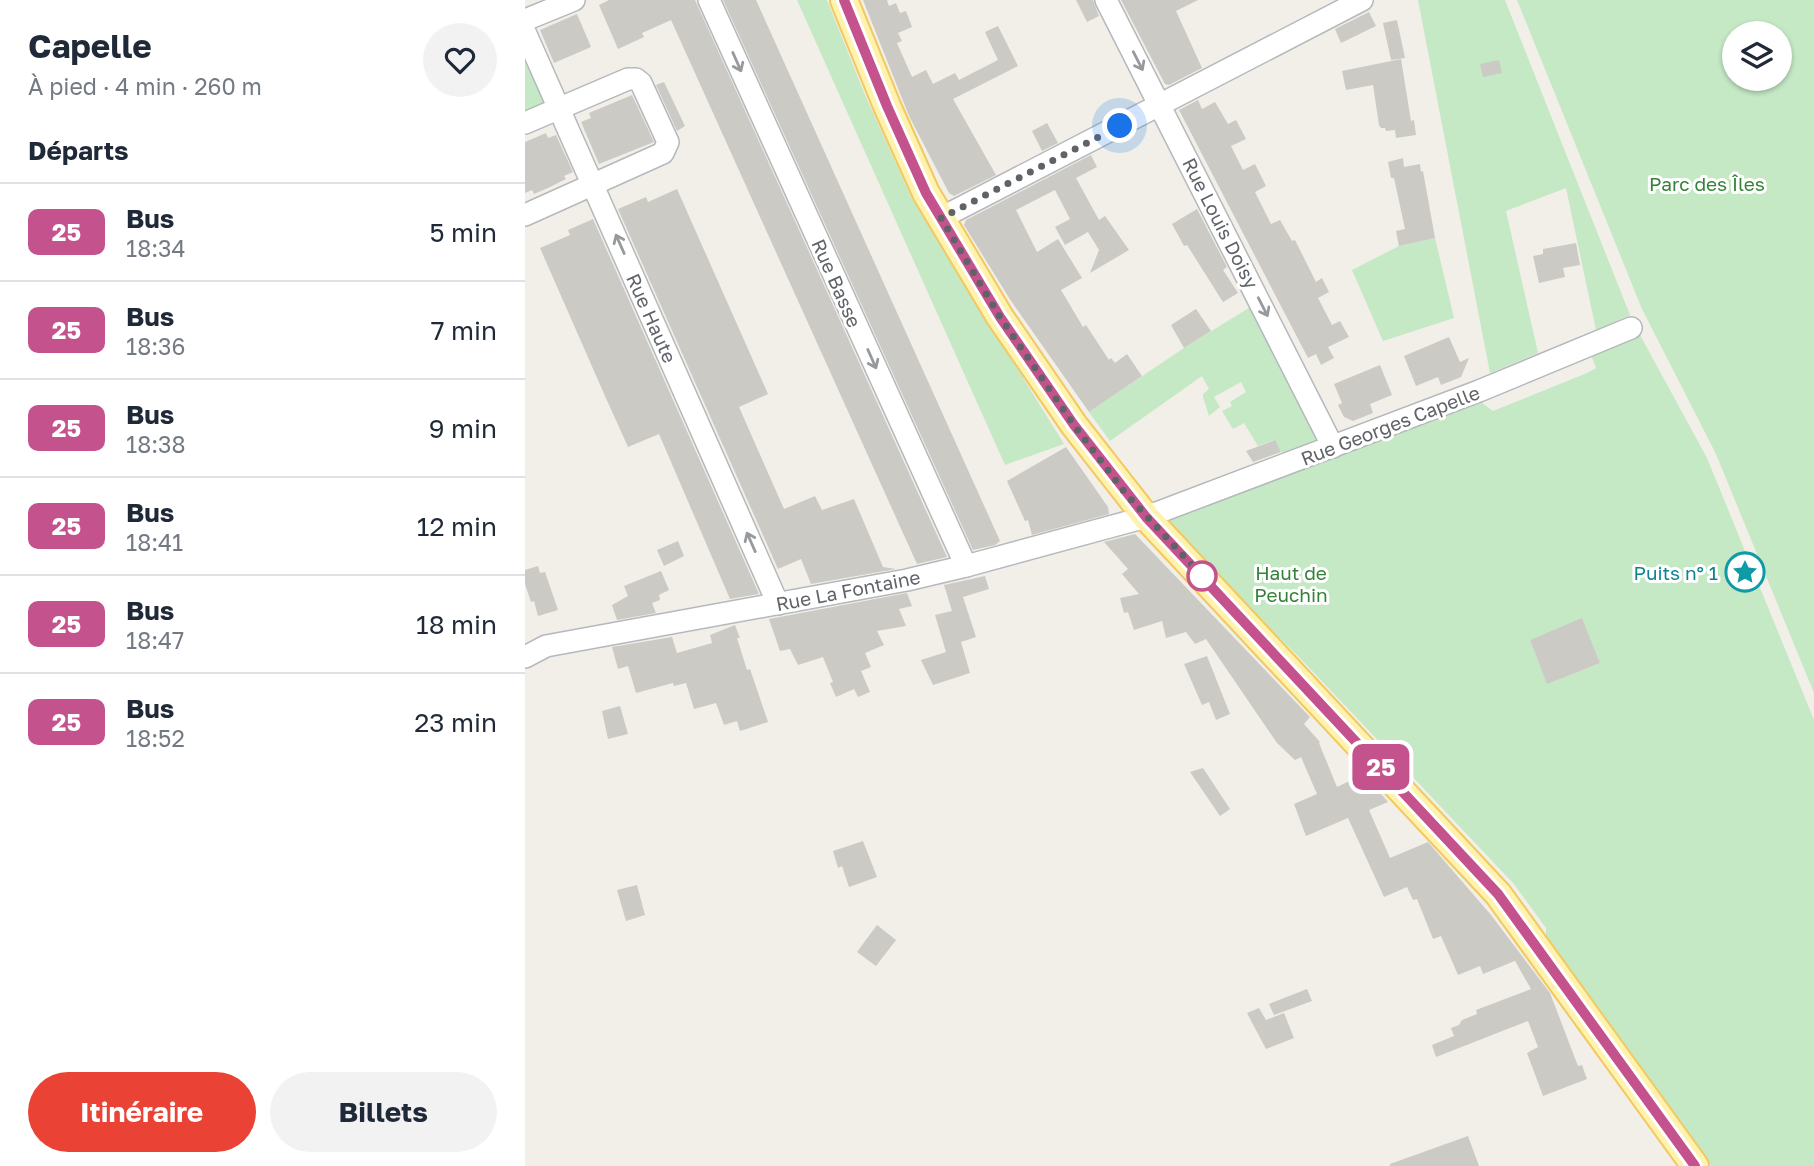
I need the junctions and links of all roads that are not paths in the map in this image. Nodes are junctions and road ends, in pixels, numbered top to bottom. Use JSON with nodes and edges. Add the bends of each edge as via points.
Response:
{"nodes":[{"id":1,"x":574,"y":0,"type":"edge"},
{"id":2,"x":709,"y":0,"type":"edge"},
{"id":3,"x":844,"y":0,"type":"edge"},
{"id":4,"x":1106,"y":0,"type":"edge"},
{"id":5,"x":1362,"y":0,"type":"edge"},
{"id":6,"x":525,"y":20,"type":"edge"},
{"id":7,"x":525,"y":32,"type":"edge"},
{"id":8,"x":1161,"y":105,"type":"junction"},
{"id":9,"x":558,"y":108,"type":"junction"},
{"id":10,"x":525,"y":123,"type":"edge"},
{"id":11,"x":593,"y":184,"type":"junction"},
{"id":12,"x":525,"y":215,"type":"edge"},
{"id":13,"x":941,"y":218,"type":"junction"},
{"id":14,"x":1631,"y":328,"type":"dead end"},
{"id":15,"x":1333,"y":447,"type":"junction"},
{"id":16,"x":1146,"y":517,"type":"junction"},
{"id":17,"x":966,"y":566,"type":"junction"},
{"id":18,"x":778,"y":604,"type":"junction"},
{"id":19,"x":525,"y":639,"type":"edge"},
{"id":20,"x":546,"y":646,"type":"junction"},
{"id":21,"x":525,"y":657,"type":"edge"},
{"id":22,"x":1695,"y":1166,"type":"edge"}],
"edges":[{"from":1,"to":6,"type":"street"},
{"from":2,"to":17,"type":"street","name":"Rue Basse","one_way":true},
{"from":3,"to":13,"type":"main road","via":[[887,106]]},
{"from":4,"to":8,"type":"street","name":"Rue Louis Doisy","one_way":true},
{"from":5,"to":8,"type":"street"},
{"from":7,"to":9,"type":"street","name":"Rue Haute"},
{"from":8,"to":13,"type":"street"},
{"from":8,"to":15,"type":"street","name":"Rue Louis Doisy","one_way":true},
{"from":9,"to":10,"type":"street"},
{"from":9,"to":11,"type":"street","name":"Rue Haute"},
{"from":9,"to":11,"type":"street","via":[[628,79],[641,83],[667,148]]},
{"from":11,"to":12,"type":"street"},
{"from":18,"to":11,"type":"street","name":"Rue Haute","one_way":true},
{"from":13,"to":16,"type":"main road","via":[[1000,317],[1074,425]]},
{"from":14,"to":15,"type":"street","name":"Rue Georges Capelle"},
{"from":15,"to":16,"type":"street","name":"Rue Georges Capelle"},
{"from":16,"to":17,"type":"street","name":"Rue La Fontaine"},
{"from":16,"to":22,"type":"main road","via":[[1498,894]]},
{"from":17,"to":18,"type":"street","name":"Rue La Fontaine"},
{"from":18,"to":20,"type":"street","name":"Rue La Fontaine"},
{"from":19,"to":20,"type":"street","name":"Rue La Fontaine"},
{"from":20,"to":21,"type":"street","name":"Rue La Fontaine"}]}
